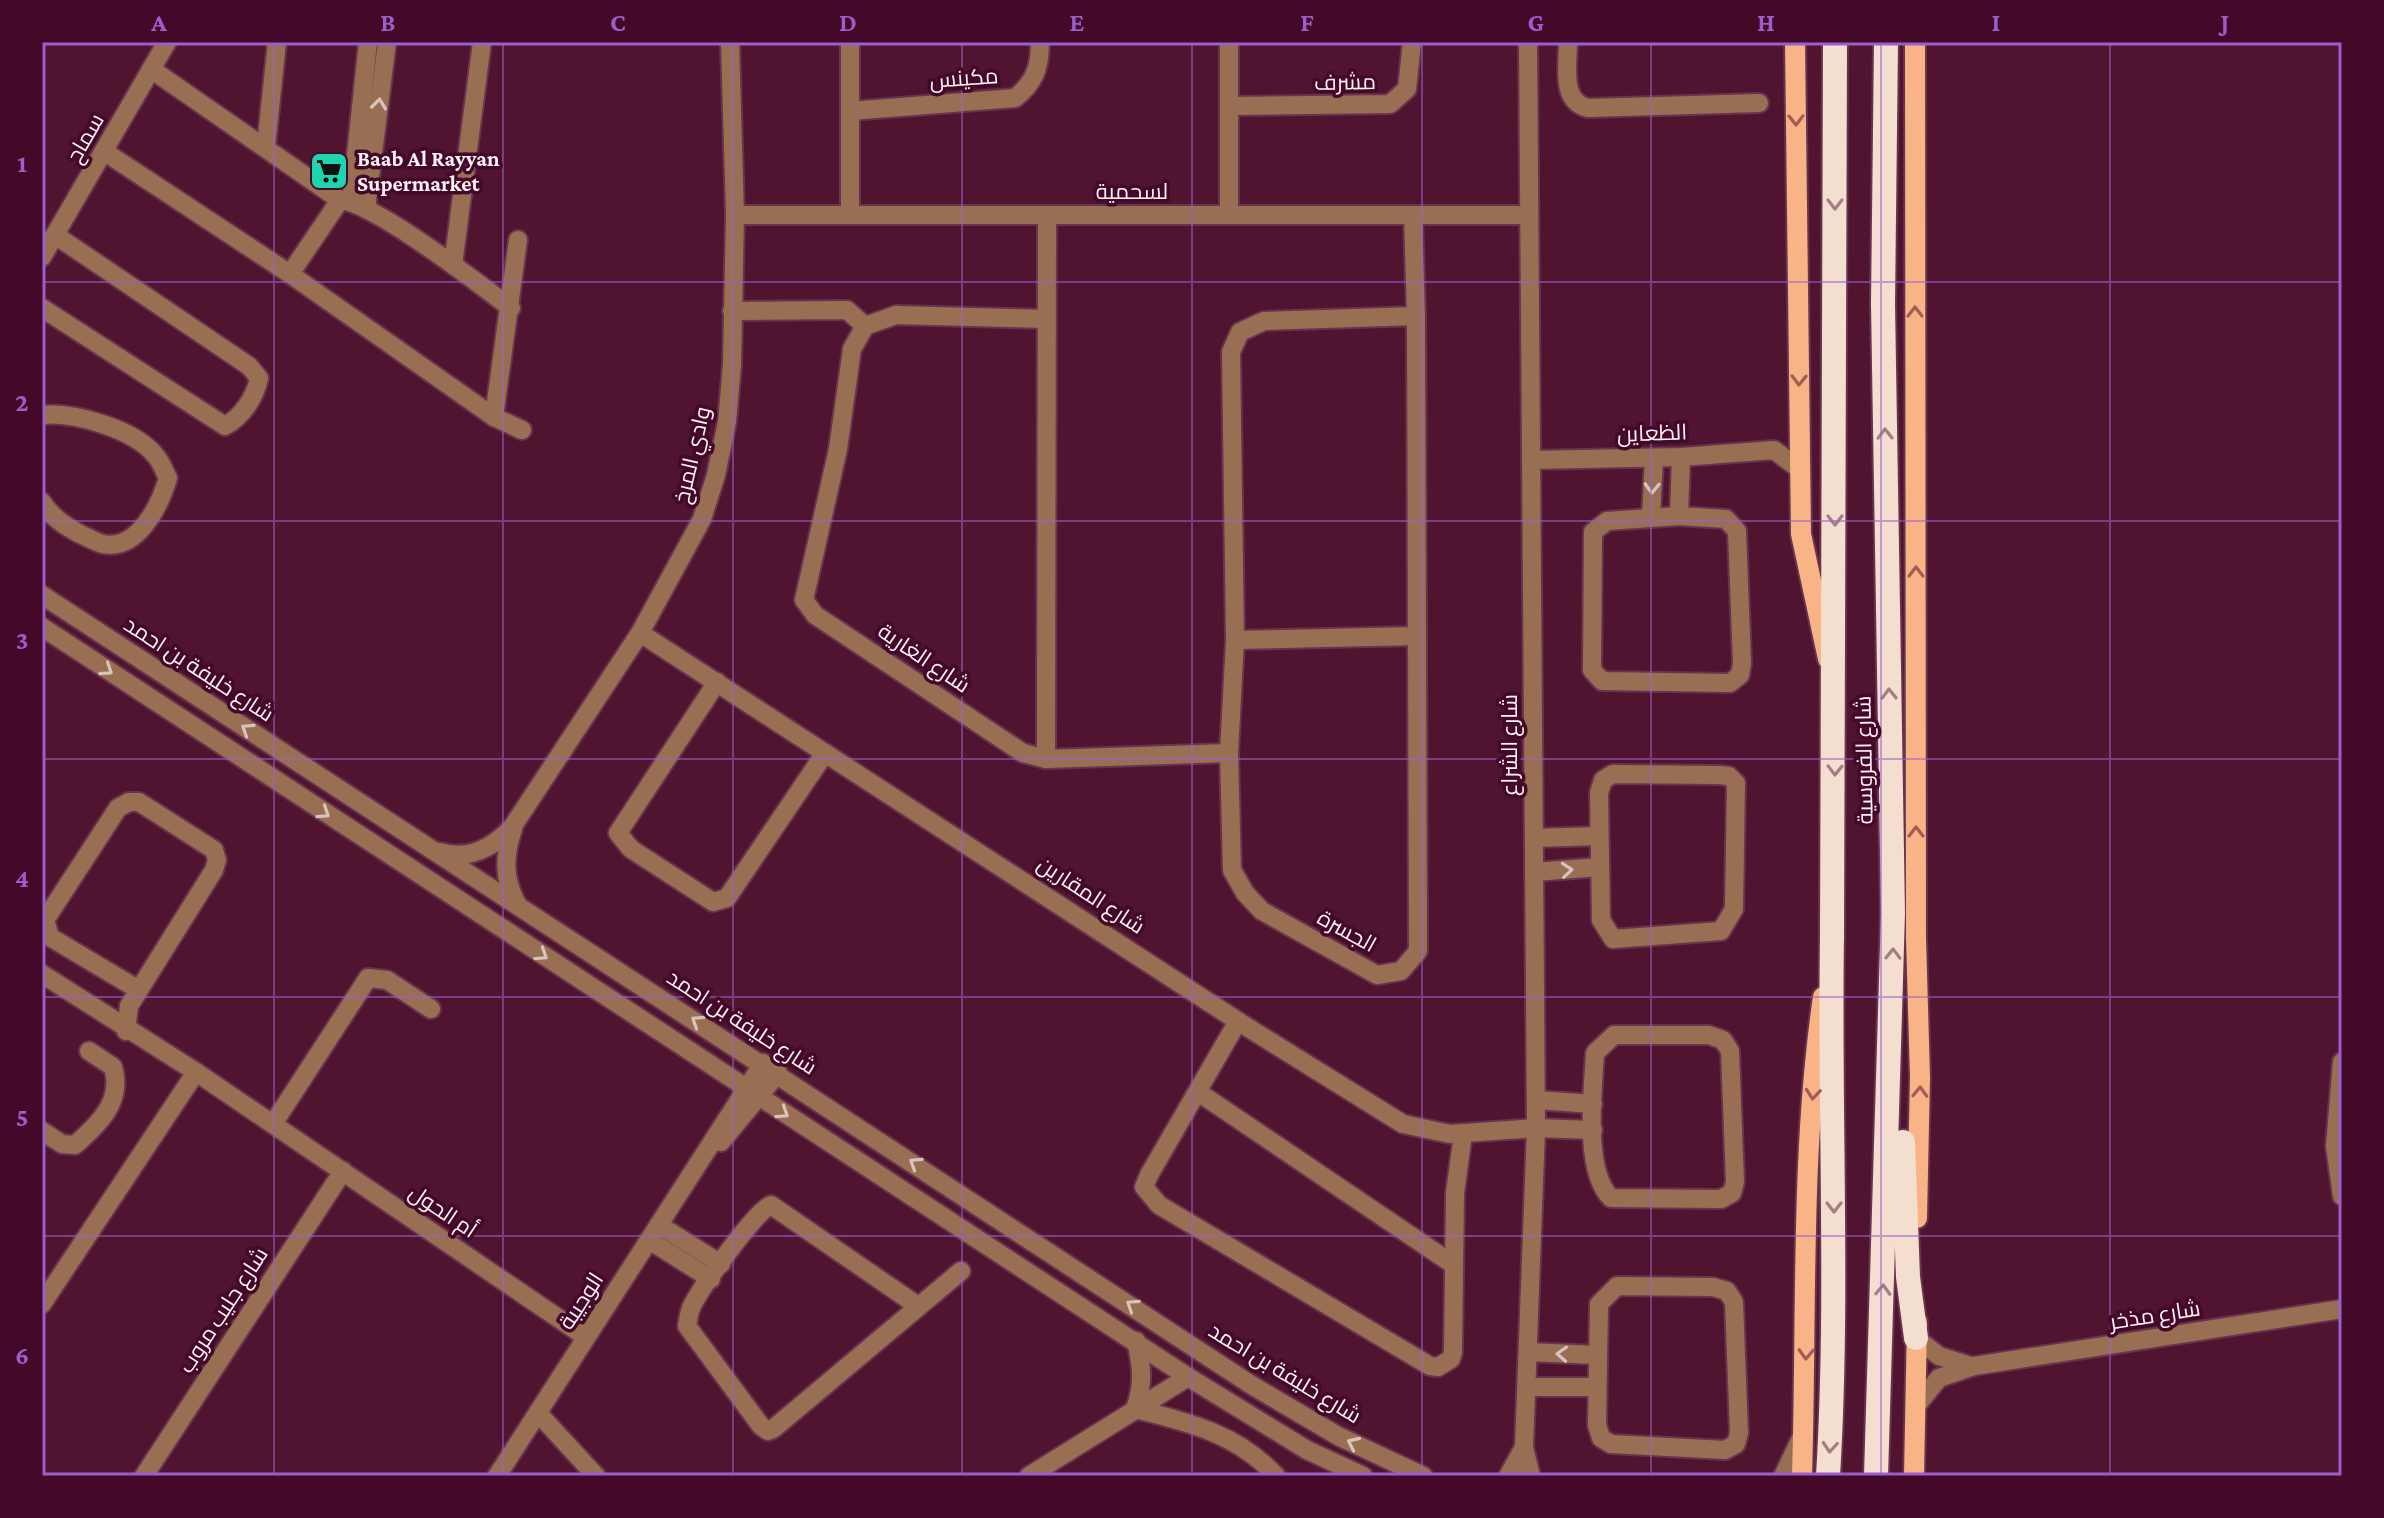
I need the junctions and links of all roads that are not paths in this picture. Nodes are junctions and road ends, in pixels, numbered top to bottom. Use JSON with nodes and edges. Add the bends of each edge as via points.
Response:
{"nodes":[{"id":1,"x":167,"y":42,"type":"edge"},
{"id":2,"x":277,"y":42,"type":"edge"},
{"id":3,"x":368,"y":42,"type":"edge"},
{"id":4,"x":387,"y":42,"type":"edge"},
{"id":5,"x":482,"y":42,"type":"edge"},
{"id":6,"x":730,"y":42,"type":"edge"},
{"id":7,"x":850,"y":42,"type":"edge"},
{"id":8,"x":1040,"y":42,"type":"edge"},
{"id":9,"x":1229,"y":42,"type":"edge"},
{"id":10,"x":1412,"y":42,"type":"edge"},
{"id":11,"x":1528,"y":42,"type":"edge"},
{"id":12,"x":1568,"y":42,"type":"edge"},
{"id":13,"x":1795,"y":42,"type":"edge"},
{"id":14,"x":1835,"y":42,"type":"edge"},
{"id":15,"x":1886,"y":42,"type":"edge"},
{"id":16,"x":1899,"y":42,"type":"edge"},
{"id":17,"x":1915,"y":42,"type":"edge"},
{"id":18,"x":151,"y":69,"type":"junction"},
{"id":19,"x":1759,"y":103,"type":"dead end"},
{"id":20,"x":1230,"y":106,"type":"junction"},
{"id":21,"x":850,"y":111,"type":"junction"},
{"id":22,"x":266,"y":146,"type":"junction"},
{"id":23,"x":105,"y":152,"type":"junction"},
{"id":24,"x":353,"y":204,"type":"junction"},
{"id":25,"x":735,"y":215,"type":"junction"},
{"id":26,"x":850,"y":215,"type":"junction"},
{"id":27,"x":1047,"y":215,"type":"junction"},
{"id":28,"x":1229,"y":215,"type":"junction"},
{"id":29,"x":1413,"y":215,"type":"junction"},
{"id":30,"x":1529,"y":215,"type":"junction"},
{"id":31,"x":55,"y":235,"type":"junction"},
{"id":32,"x":518,"y":240,"type":"dead end"},
{"id":33,"x":42,"y":257,"type":"edge"},
{"id":34,"x":453,"y":265,"type":"junction"},
{"id":35,"x":290,"y":274,"type":"junction"},
{"id":36,"x":1883,"y":304,"type":"junction"},
{"id":37,"x":42,"y":308,"type":"edge"},
{"id":38,"x":511,"y":308,"type":"junction"},
{"id":39,"x":732,"y":311,"type":"junction"},
{"id":40,"x":1416,"y":316,"type":"junction"},
{"id":41,"x":1046,"y":319,"type":"junction"},
{"id":42,"x":865,"y":326,"type":"junction"},
{"id":43,"x":42,"y":415,"type":"edge"},
{"id":44,"x":494,"y":417,"type":"junction"},
{"id":45,"x":1799,"y":423,"type":"junction"},
{"id":46,"x":522,"y":430,"type":"dead end"},
{"id":47,"x":1774,"y":450,"type":"junction"},
{"id":48,"x":1681,"y":457,"type":"junction"},
{"id":49,"x":1654,"y":458,"type":"junction"},
{"id":50,"x":1531,"y":460,"type":"junction"},
{"id":51,"x":1798,"y":468,"type":"junction"},
{"id":52,"x":42,"y":502,"type":"edge"},
{"id":53,"x":1679,"y":516,"type":"junction"},
{"id":54,"x":1651,"y":517,"type":"junction"},
{"id":55,"x":42,"y":595,"type":"edge"},
{"id":56,"x":42,"y":627,"type":"edge"},
{"id":57,"x":640,"y":633,"type":"junction"},
{"id":58,"x":1416,"y":636,"type":"junction"},
{"id":59,"x":1235,"y":640,"type":"junction"},
{"id":60,"x":717,"y":682,"type":"junction"},
{"id":61,"x":1835,"y":692,"type":"junction"},
{"id":62,"x":825,"y":753,"type":"junction"},
{"id":63,"x":1229,"y":753,"type":"junction"},
{"id":64,"x":1046,"y":759,"type":"junction"},
{"id":65,"x":513,"y":826,"type":"junction"},
{"id":66,"x":1599,"y":836,"type":"junction"},
{"id":67,"x":1534,"y":838,"type":"junction"},
{"id":68,"x":429,"y":848,"type":"junction"},
{"id":69,"x":1600,"y":867,"type":"junction"},
{"id":70,"x":1534,"y":872,"type":"junction"},
{"id":71,"x":518,"y":906,"type":"junction"},
{"id":72,"x":1832,"y":933,"type":"junction"},
{"id":73,"x":42,"y":974,"type":"edge"},
{"id":74,"x":139,"y":990,"type":"junction"},
{"id":75,"x":431,"y":1009,"type":"dead end"},
{"id":76,"x":1242,"y":1024,"type":"junction"},
{"id":77,"x":126,"y":1031,"type":"junction"},
{"id":78,"x":1892,"y":1032,"type":"junction"},
{"id":79,"x":89,"y":1051,"type":"dead end"},
{"id":80,"x":2342,"y":1062,"type":"edge"},
{"id":81,"x":770,"y":1068,"type":"junction"},
{"id":82,"x":196,"y":1072,"type":"junction"},
{"id":83,"x":751,"y":1092,"type":"junction"},
{"id":84,"x":1198,"y":1092,"type":"junction"},
{"id":85,"x":1536,"y":1100,"type":"junction"},
{"id":86,"x":1593,"y":1104,"type":"junction"},
{"id":87,"x":273,"y":1124,"type":"junction"},
{"id":88,"x":1536,"y":1128,"type":"junction"},
{"id":89,"x":1593,"y":1130,"type":"junction"},
{"id":90,"x":42,"y":1131,"type":"edge"},
{"id":91,"x":1457,"y":1134,"type":"junction"},
{"id":92,"x":343,"y":1171,"type":"junction"},
{"id":93,"x":2342,"y":1196,"type":"edge"},
{"id":94,"x":654,"y":1232,"type":"junction"},
{"id":95,"x":1454,"y":1265,"type":"junction"},
{"id":96,"x":961,"y":1271,"type":"dead end"},
{"id":97,"x":716,"y":1272,"type":"junction"},
{"id":98,"x":42,"y":1304,"type":"edge"},
{"id":99,"x":918,"y":1306,"type":"junction"},
{"id":100,"x":2342,"y":1309,"type":"edge"},
{"id":101,"x":586,"y":1337,"type":"junction"},
{"id":102,"x":1916,"y":1338,"type":"junction"},
{"id":103,"x":1136,"y":1341,"type":"junction"},
{"id":104,"x":1528,"y":1352,"type":"junction"},
{"id":105,"x":1597,"y":1355,"type":"junction"},
{"id":106,"x":1974,"y":1366,"type":"junction"},
{"id":107,"x":1188,"y":1377,"type":"junction"},
{"id":108,"x":1527,"y":1387,"type":"junction"},
{"id":109,"x":1597,"y":1387,"type":"junction"},
{"id":110,"x":1916,"y":1406,"type":"junction"},
{"id":111,"x":1135,"y":1409,"type":"junction"},
{"id":112,"x":538,"y":1413,"type":"junction"},
{"id":113,"x":1804,"y":1432,"type":"junction"},
{"id":114,"x":1524,"y":1447,"type":"junction"},
{"id":115,"x":1307,"y":1450,"type":"junction"},
{"id":116,"x":144,"y":1476,"type":"edge"},
{"id":117,"x":497,"y":1476,"type":"edge"},
{"id":118,"x":596,"y":1476,"type":"edge"},
{"id":119,"x":1029,"y":1476,"type":"edge"},
{"id":120,"x":1276,"y":1476,"type":"edge"},
{"id":121,"x":1328,"y":1476,"type":"edge"},
{"id":122,"x":1363,"y":1476,"type":"edge"},
{"id":123,"x":1423,"y":1476,"type":"edge"},
{"id":124,"x":1508,"y":1476,"type":"edge"},
{"id":125,"x":1531,"y":1476,"type":"edge"},
{"id":126,"x":1783,"y":1476,"type":"edge"},
{"id":127,"x":1802,"y":1476,"type":"edge"},
{"id":128,"x":1828,"y":1476,"type":"edge"},
{"id":129,"x":1876,"y":1476,"type":"edge"},
{"id":130,"x":1914,"y":1476,"type":"edge"}],
"edges":[{"from":1,"to":18,"type":"street","name":"سماح"},
{"from":2,"to":22,"type":"street"},
{"from":3,"to":24,"type":"street"},
{"from":24,"to":4,"type":"street","one_way":true},
{"from":5,"to":34,"type":"street"},
{"from":6,"to":25,"type":"street","name":"وادي المرخ"},
{"from":7,"to":21,"type":"street"},
{"from":8,"to":21,"type":"street","name":"مكينس","via":[[1040,66],[1028,88],[1015,98]]},
{"from":9,"to":20,"type":"street"},
{"from":10,"to":20,"type":"street","name":"مشرف","via":[[1407,89],[1390,104]]},
{"from":11,"to":30,"type":"street","name":"شارع الشراع"},
{"from":12,"to":19,"type":"street","via":[[1569,96],[1576,105]]},
{"from":13,"to":45,"type":"main road","name":"شارع الفروسية","one_way":true},
{"from":14,"to":61,"type":"highway","name":"شارع الفروسية","one_way":true},
{"from":15,"to":36,"type":"highway","name":"شارع الفروسية"},
{"from":16,"to":36,"type":"highway","via":[[1894,243]]},
{"from":102,"to":17,"type":"main road","one_way":true,"via":[[1920,1077]]},
{"from":18,"to":22,"type":"street"},
{"from":18,"to":23,"type":"street","name":"سماح"},
{"from":20,"to":28,"type":"street"},
{"from":21,"to":26,"type":"street"},
{"from":22,"to":24,"type":"street"},
{"from":23,"to":31,"type":"street","name":"سماح"},
{"from":23,"to":35,"type":"street"},
{"from":24,"to":34,"type":"street"},
{"from":24,"to":35,"type":"street"},
{"from":25,"to":26,"type":"street","name":"لسحمية"},
{"from":25,"to":39,"type":"street","name":"وادي المرخ"},
{"from":26,"to":27,"type":"street","name":"لسحمية"},
{"from":27,"to":28,"type":"street","name":"لسحمية"},
{"from":27,"to":41,"type":"street"},
{"from":28,"to":29,"type":"street","name":"لسحمية"},
{"from":29,"to":30,"type":"street","name":"لسحمية"},
{"from":29,"to":40,"type":"street","name":"الجسرة"},
{"from":30,"to":50,"type":"street","name":"شارع الشراع"},
{"from":31,"to":33,"type":"street","name":"سماح"},
{"from":31,"to":37,"type":"street","via":[[249,366],[259,378],[257,387],[239,419],[225,426]]},
{"from":32,"to":38,"type":"street"},
{"from":34,"to":38,"type":"street"},
{"from":35,"to":44,"type":"street"},
{"from":78,"to":36,"type":"highway","name":"شارع الفروسية","one_way":true},
{"from":38,"to":44,"type":"street"},
{"from":39,"to":42,"type":"street","via":[[847,310]]},
{"from":39,"to":57,"type":"street","name":"وادي المرخ","via":[[729,404],[716,475],[695,533]]},
{"from":40,"to":58,"type":"street","name":"الجسرة"},
{"from":40,"to":59,"type":"street","name":"الجسرة","via":[[1264,321],[1240,332],[1231,352]]},
{"from":41,"to":42,"type":"street","via":[[896,315]]},
{"from":41,"to":64,"type":"street"},
{"from":42,"to":64,"type":"street","name":"شارع الغارية","via":[[852,349],[838,449],[804,600],[815,615],[1023,753]]},
{"from":43,"to":52,"type":"street","via":[[74,416],[113,428],[155,454],[168,478],[162,497],[124,543],[104,544],[69,528]]},
{"from":44,"to":46,"type":"street"},
{"from":45,"to":47,"type":"street"},
{"from":45,"to":51,"type":"main road","name":"شارع الفروسية"},
{"from":47,"to":48,"type":"street","name":"الظعاين"},
{"from":47,"to":51,"type":"street"},
{"from":48,"to":49,"type":"street","name":"الظعاين"},
{"from":48,"to":53,"type":"street"},
{"from":49,"to":50,"type":"street","name":"الظعاين"},
{"from":49,"to":54,"type":"street","one_way":true},
{"from":50,"to":67,"type":"street","name":"شارع الشراع"},
{"from":51,"to":61,"type":"main road","name":"شارع الفروسية","via":[[1801,534]]},
{"from":53,"to":54,"type":"street"},
{"from":53,"to":54,"type":"street","via":[[1726,519],[1737,531],[1742,663],[1740,675],[1730,683],[1602,681],[1592,670],[1593,532],[1607,521]]},
{"from":68,"to":55,"type":"street","name":"شارع خليفة بن احمد","one_way":true},
{"from":56,"to":83,"type":"street","one_way":true},
{"from":57,"to":60,"type":"street","name":"شارع المقارين"},
{"from":57,"to":65,"type":"street","name":"وادي المرخ"},
{"from":58,"to":59,"type":"street"},
{"from":58,"to":63,"type":"street","name":"الجسرة","via":[[1418,951],[1401,971],[1377,975],[1262,911],[1245,893],[1232,870]]},
{"from":59,"to":63,"type":"street","name":"الجسرة"},
{"from":60,"to":62,"type":"street","name":"شارع المقارين"},
{"from":60,"to":62,"type":"street","via":[[618,833],[631,849],[713,902],[727,898]]},
{"from":61,"to":72,"type":"highway","name":"شارع الفروسية","one_way":true},
{"from":62,"to":76,"type":"street","name":"شارع المقارين"},
{"from":63,"to":64,"type":"street"},
{"from":65,"to":68,"type":"street","name":"وادي المرخ","via":[[484,850],[456,855]]},
{"from":65,"to":71,"type":"street","name":"وادي المرخ","via":[[506,875]]},
{"from":66,"to":67,"type":"street"},
{"from":66,"to":69,"type":"street"},
{"from":66,"to":69,"type":"street","via":[[1599,793],[1603,780],[1613,774],[1719,775],[1736,783],[1734,909],[1721,931],[1613,939],[1601,920]]},
{"from":67,"to":70,"type":"street","name":"شارع الشراع"},
{"from":68,"to":71,"type":"street","name":"شارع خليفة بن احمد"},
{"from":70,"to":69,"type":"street","one_way":true},
{"from":70,"to":85,"type":"street","name":"شارع الشراع"},
{"from":81,"to":71,"type":"street","name":"شارع خليفة بن احمد","one_way":true},
{"from":72,"to":113,"type":"main road","name":"شارع الفروسية","one_way":true,"via":[[1808,1148]]},
{"from":72,"to":128,"type":"highway","name":"شارع الفروسية","one_way":true,"via":[[1835,1362]]},
{"from":73,"to":77,"type":"street","name":"أم الحول"},
{"from":74,"to":74,"type":"street","via":[[217,860],[214,850],[139,802],[129,802],[118,808],[45,920],[50,937]]},
{"from":74,"to":77,"type":"street","via":[[129,1006]]},
{"from":75,"to":87,"type":"street","via":[[387,980],[368,978]]},
{"from":76,"to":84,"type":"street"},
{"from":76,"to":91,"type":"street","name":"شارع المقارين","via":[[1403,1124]]},
{"from":77,"to":82,"type":"street","name":"أم الحول"},
{"from":78,"to":102,"type":"highway"},
{"from":129,"to":78,"type":"highway","name":"شارع الفروسية","one_way":true},
{"from":79,"to":90,"type":"street","via":[[113,1067],[116,1098],[75,1145],[62,1144]]},
{"from":80,"to":93,"type":"street","via":[[2335,1146]]},
{"from":81,"to":83,"type":"street","name":"الوجيبة"},
{"from":123,"to":81,"type":"street","name":"شارع خليفة بن احمد","one_way":true,"via":[[1338,1436],[1253,1386]]},
{"from":82,"to":87,"type":"street","name":"أم الحول"},
{"from":82,"to":98,"type":"street"},
{"from":83,"to":94,"type":"street","name":"الوجيبة","via":[[706,1145],[707,1153]]},
{"from":83,"to":103,"type":"street","one_way":true},
{"from":84,"to":95,"type":"street"},
{"from":84,"to":95,"type":"street","via":[[1144,1187],[1159,1205],[1430,1366],[1444,1364],[1453,1352]]},
{"from":85,"to":86,"type":"street"},
{"from":85,"to":88,"type":"street","name":"شارع الشراع"},
{"from":86,"to":89,"type":"street"},
{"from":86,"to":89,"type":"street","via":[[1595,1053],[1614,1035],[1709,1035],[1723,1040],[1730,1051],[1732,1193],[1721,1199],[1611,1198],[1597,1179]]},
{"from":87,"to":92,"type":"street","name":"أم الحول"},
{"from":88,"to":89,"type":"street","name":"شارع المقارين"},
{"from":88,"to":91,"type":"street","name":"شارع المقارين"},
{"from":88,"to":104,"type":"street","name":"شارع الشراع"},
{"from":91,"to":95,"type":"street"},
{"from":92,"to":101,"type":"street","name":"أم الحول"},
{"from":92,"to":116,"type":"street","name":"شارع جليب مروب"},
{"from":94,"to":97,"type":"street"},
{"from":94,"to":101,"type":"street","name":"الوجيبة"},
{"from":96,"to":99,"type":"street"},
{"from":97,"to":99,"type":"street","via":[[757,1213],[771,1205]]},
{"from":97,"to":99,"type":"street","via":[[691,1308],[687,1326],[768,1431]]},
{"from":100,"to":106,"type":"street","name":"شارع مذخر"},
{"from":101,"to":112,"type":"street","name":"الوجيبة"},
{"from":102,"to":106,"type":"street","name":"شارع مذخر","via":[[1939,1356]]},
{"from":102,"to":110,"type":"main road"},
{"from":103,"to":107,"type":"street"},
{"from":103,"to":111,"type":"street","via":[[1142,1388]]},
{"from":105,"to":104,"type":"street","one_way":true},
{"from":104,"to":108,"type":"street","name":"شارع الشراع"},
{"from":105,"to":109,"type":"street"},
{"from":105,"to":109,"type":"street","via":[[1599,1304],[1617,1286],[1727,1291],[1734,1302],[1736,1444],[1725,1450],[1611,1444],[1601,1438],[1597,1425]]},
{"from":106,"to":110,"type":"street","name":"شارع مذخر","via":[[1939,1378]]},
{"from":107,"to":111,"type":"street"},
{"from":107,"to":115,"type":"street"},
{"from":108,"to":109,"type":"street"},
{"from":108,"to":114,"type":"street","name":"شارع الشراع"},
{"from":110,"to":130,"type":"main road"},
{"from":111,"to":119,"type":"street"},
{"from":111,"to":120,"type":"street","via":[[1217,1432]]},
{"from":112,"to":117,"type":"street","name":"الوجيبة"},
{"from":112,"to":118,"type":"street"},
{"from":113,"to":126,"type":"street"},
{"from":113,"to":127,"type":"main road","name":"شارع الفروسية"},
{"from":114,"to":124,"type":"street","name":"شارع الشراع"},
{"from":114,"to":125,"type":"street","name":"شارع الشراع"},
{"from":115,"to":121,"type":"street"},
{"from":115,"to":122,"type":"street"}]}
